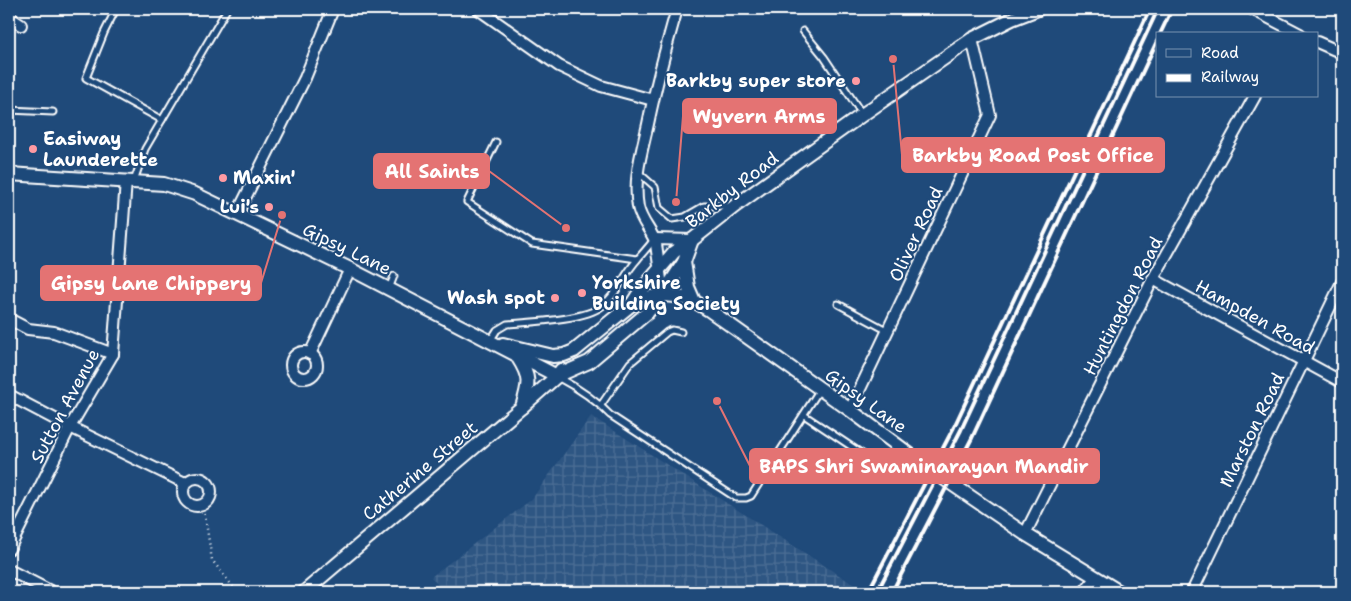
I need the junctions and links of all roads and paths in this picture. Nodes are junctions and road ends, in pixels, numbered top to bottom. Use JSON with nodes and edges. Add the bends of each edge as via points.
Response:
{"nodes":[{"id":1,"x":116,"y":9,"type":"edge"},
{"id":2,"x":227,"y":9,"type":"edge"},
{"id":3,"x":333,"y":9,"type":"edge"},
{"id":4,"x":478,"y":9,"type":"edge"},
{"id":5,"x":677,"y":9,"type":"edge"},
{"id":6,"x":1038,"y":9,"type":"edge"},
{"id":7,"x":1252,"y":9,"type":"edge"},
{"id":8,"x":9,"y":17,"type":"edge"},
{"id":9,"x":21,"y":25,"type":"dead end"},
{"id":10,"x":803,"y":31,"type":"dead end"},
{"id":11,"x":1293,"y":32,"type":"edge"},
{"id":12,"x":972,"y":39,"type":"junction"},
{"id":13,"x":1318,"y":42,"type":"edge"},
{"id":14,"x":1342,"y":53,"type":"edge"},
{"id":15,"x":1253,"y":98,"type":"edge"},
{"id":16,"x":653,"y":100,"type":"junction"},
{"id":17,"x":9,"y":110,"type":"edge"},
{"id":18,"x":53,"y":112,"type":"dead end"},
{"id":19,"x":862,"y":115,"type":"junction"},
{"id":20,"x":162,"y":120,"type":"junction"},
{"id":21,"x":496,"y":142,"type":"dead end"},
{"id":22,"x":638,"y":172,"type":"junction"},
{"id":23,"x":9,"y":174,"type":"edge"},
{"id":24,"x":130,"y":181,"type":"junction"},
{"id":25,"x":735,"y":206,"type":"junction"},
{"id":26,"x":237,"y":214,"type":"junction"},
{"id":27,"x":655,"y":239,"type":"junction"},
{"id":28,"x":692,"y":240,"type":"junction"},
{"id":29,"x":637,"y":259,"type":"junction"},
{"id":30,"x":684,"y":262,"type":"junction"},
{"id":31,"x":660,"y":267,"type":"junction"},
{"id":32,"x":350,"y":269,"type":"junction"},
{"id":33,"x":394,"y":276,"type":"dead end"},
{"id":34,"x":1153,"y":279,"type":"junction"},
{"id":35,"x":1342,"y":282,"type":"edge"},
{"id":36,"x":389,"y":289,"type":"junction"},
{"id":37,"x":663,"y":294,"type":"junction"},
{"id":38,"x":694,"y":301,"type":"junction"},
{"id":39,"x":632,"y":304,"type":"junction"},
{"id":40,"x":838,"y":304,"type":"dead end"},
{"id":41,"x":9,"y":319,"type":"edge"},
{"id":42,"x":888,"y":331,"type":"junction"},
{"id":43,"x":681,"y":332,"type":"dead end"},
{"id":44,"x":490,"y":340,"type":"junction"},
{"id":45,"x":574,"y":351,"type":"junction"},
{"id":46,"x":113,"y":354,"type":"junction"},
{"id":47,"x":310,"y":354,"type":"dead end"},
{"id":48,"x":518,"y":357,"type":"junction"},
{"id":49,"x":1304,"y":362,"type":"junction"},
{"id":50,"x":557,"y":376,"type":"junction"},
{"id":51,"x":1342,"y":382,"type":"edge"},
{"id":52,"x":821,"y":389,"type":"junction"},
{"id":53,"x":9,"y":395,"type":"edge"},
{"id":54,"x":601,"y":405,"type":"junction"},
{"id":55,"x":522,"y":407,"type":"junction"},
{"id":56,"x":850,"y":410,"type":"junction"},
{"id":57,"x":804,"y":415,"type":"junction"},
{"id":58,"x":70,"y":427,"type":"junction"},
{"id":59,"x":864,"y":456,"type":"dead end"},
{"id":60,"x":185,"y":483,"type":"junction"},
{"id":61,"x":203,"y":504,"type":"junction"},
{"id":62,"x":1025,"y":534,"type":"junction"},
{"id":63,"x":9,"y":549,"type":"edge"},
{"id":64,"x":9,"y":570,"type":"edge"},
{"id":65,"x":1096,"y":577,"type":"junction"},
{"id":66,"x":52,"y":592,"type":"edge"},
{"id":67,"x":237,"y":592,"type":"edge"},
{"id":68,"x":304,"y":592,"type":"edge"},
{"id":69,"x":1084,"y":592,"type":"edge"},
{"id":70,"x":1120,"y":592,"type":"edge"},
{"id":71,"x":1192,"y":592,"type":"edge"}],
"edges":[{"from":1,"to":20,"type":"lane","via":[[86,78]]},
{"from":2,"to":20,"type":"lane"},
{"from":3,"to":26,"type":"street","via":[[305,78]]},
{"from":4,"to":16,"type":"street","via":[[559,66],[601,86]]},
{"from":5,"to":16,"type":"street"},
{"from":6,"to":12,"type":"street","name":"Barkby Road"},
{"from":7,"to":11,"type":"street"},
{"from":8,"to":9,"type":"street"},
{"from":10,"to":19,"type":"lane","via":[[824,56]]},
{"from":12,"to":19,"type":"street","name":"Barkby Road"},
{"from":12,"to":42,"type":"street","name":"Oliver Road","via":[[990,115]]},
{"from":13,"to":14,"type":"street"},
{"from":15,"to":34,"type":"street","name":"Huntingdon Road"},
{"from":16,"to":22,"type":"street"},
{"from":17,"to":18,"type":"lane"},
{"from":19,"to":25,"type":"street","name":"Barkby Road"},
{"from":20,"to":24,"type":"lane"},
{"from":21,"to":29,"type":"lane","via":[[467,202],[532,244]]},
{"from":22,"to":25,"type":"lane","via":[[655,187],[659,208],[672,219],[685,217],[704,206]]},
{"from":22,"to":27,"type":"street","via":[[638,208],[646,228]]},
{"from":23,"to":24,"type":"street","name":"Gipsy Lane"},
{"from":24,"to":26,"type":"street","name":"Gipsy Lane","via":[[180,188]]},
{"from":24,"to":46,"type":"street","name":"Sutton Avenue"},
{"from":25,"to":28,"type":"street","name":"Barkby Road"},
{"from":26,"to":32,"type":"street","name":"Gipsy Lane"},
{"from":27,"to":28,"type":"street"},
{"from":27,"to":29,"type":"lane"},
{"from":27,"to":31,"type":"street"},
{"from":28,"to":30,"type":"street","name":"Barkby Road"},
{"from":28,"to":31,"type":"street"},
{"from":29,"to":44,"type":"lane","via":[[613,296],[601,307],[583,315],[507,324]]},
{"from":30,"to":37,"type":"street","name":"Barkby Road"},
{"from":30,"to":38,"type":"street","name":"Barkby Road"},
{"from":31,"to":37,"type":"street"},
{"from":31,"to":39,"type":"street"},
{"from":32,"to":36,"type":"street","name":"Gipsy Lane"},
{"from":32,"to":47,"type":"street"},
{"from":33,"to":36,"type":"lane"},
{"from":34,"to":49,"type":"street","name":"Hampden Road"},
{"from":34,"to":62,"type":"street","name":"Huntingdon Road"},
{"from":35,"to":49,"type":"street","name":"Marston Road"},
{"from":36,"to":44,"type":"street","name":"Gipsy Lane"},
{"from":37,"to":38,"type":"street","name":"Gipsy Lane"},
{"from":37,"to":39,"type":"street","name":"Gipsy Lane"},
{"from":37,"to":50,"type":"street","via":[[647,313],[589,362]]},
{"from":38,"to":52,"type":"street","name":"Gipsy Lane"},
{"from":39,"to":45,"type":"street","name":"Gipsy Lane"},
{"from":40,"to":42,"type":"lane"},
{"from":41,"to":46,"type":"street","via":[[28,330],[54,332]]},
{"from":42,"to":56,"type":"street","name":"Oliver Road"},
{"from":43,"to":54,"type":"lane","via":[[667,332],[630,363]]},
{"from":44,"to":45,"type":"street","name":"Gipsy Lane","via":[[553,356]]},
{"from":44,"to":48,"type":"street","name":"Gipsy Lane"},
{"from":45,"to":50,"type":"street"},
{"from":46,"to":58,"type":"street","name":"Sutton Avenue"},
{"from":48,"to":50,"type":"street","name":"Gipsy Lane"},
{"from":48,"to":55,"type":"street","via":[[527,372],[528,386]]},
{"from":49,"to":51,"type":"street","name":"Hampden Road"},
{"from":49,"to":71,"type":"street","name":"Marston Road"},
{"from":50,"to":54,"type":"lane"},
{"from":50,"to":55,"type":"street","name":"Catherine Street"},
{"from":52,"to":56,"type":"street","name":"Gipsy Lane"},
{"from":52,"to":57,"type":"lane"},
{"from":53,"to":58,"type":"street"},
{"from":54,"to":57,"type":"lane","via":[[610,415],[736,498],[751,496]]},
{"from":55,"to":68,"type":"street","name":"Catherine Street"},
{"from":56,"to":62,"type":"street","name":"Gipsy Lane"},
{"from":57,"to":59,"type":"lane"},
{"from":58,"to":60,"type":"street"},
{"from":58,"to":63,"type":"street","name":"Sutton Avenue"},
{"from":60,"to":61,"type":"street","via":[[182,492],[186,501],[194,506]]},
{"from":60,"to":61,"type":"street","via":[[193,478],[206,481],[211,493]]},
{"from":61,"to":67,"type":"path","via":[[212,560]]},
{"from":62,"to":65,"type":"street","name":"Gipsy Lane"},
{"from":64,"to":66,"type":"street"},
{"from":65,"to":69,"type":"street"},
{"from":65,"to":70,"type":"street","name":"Gipsy Lane"}]}
